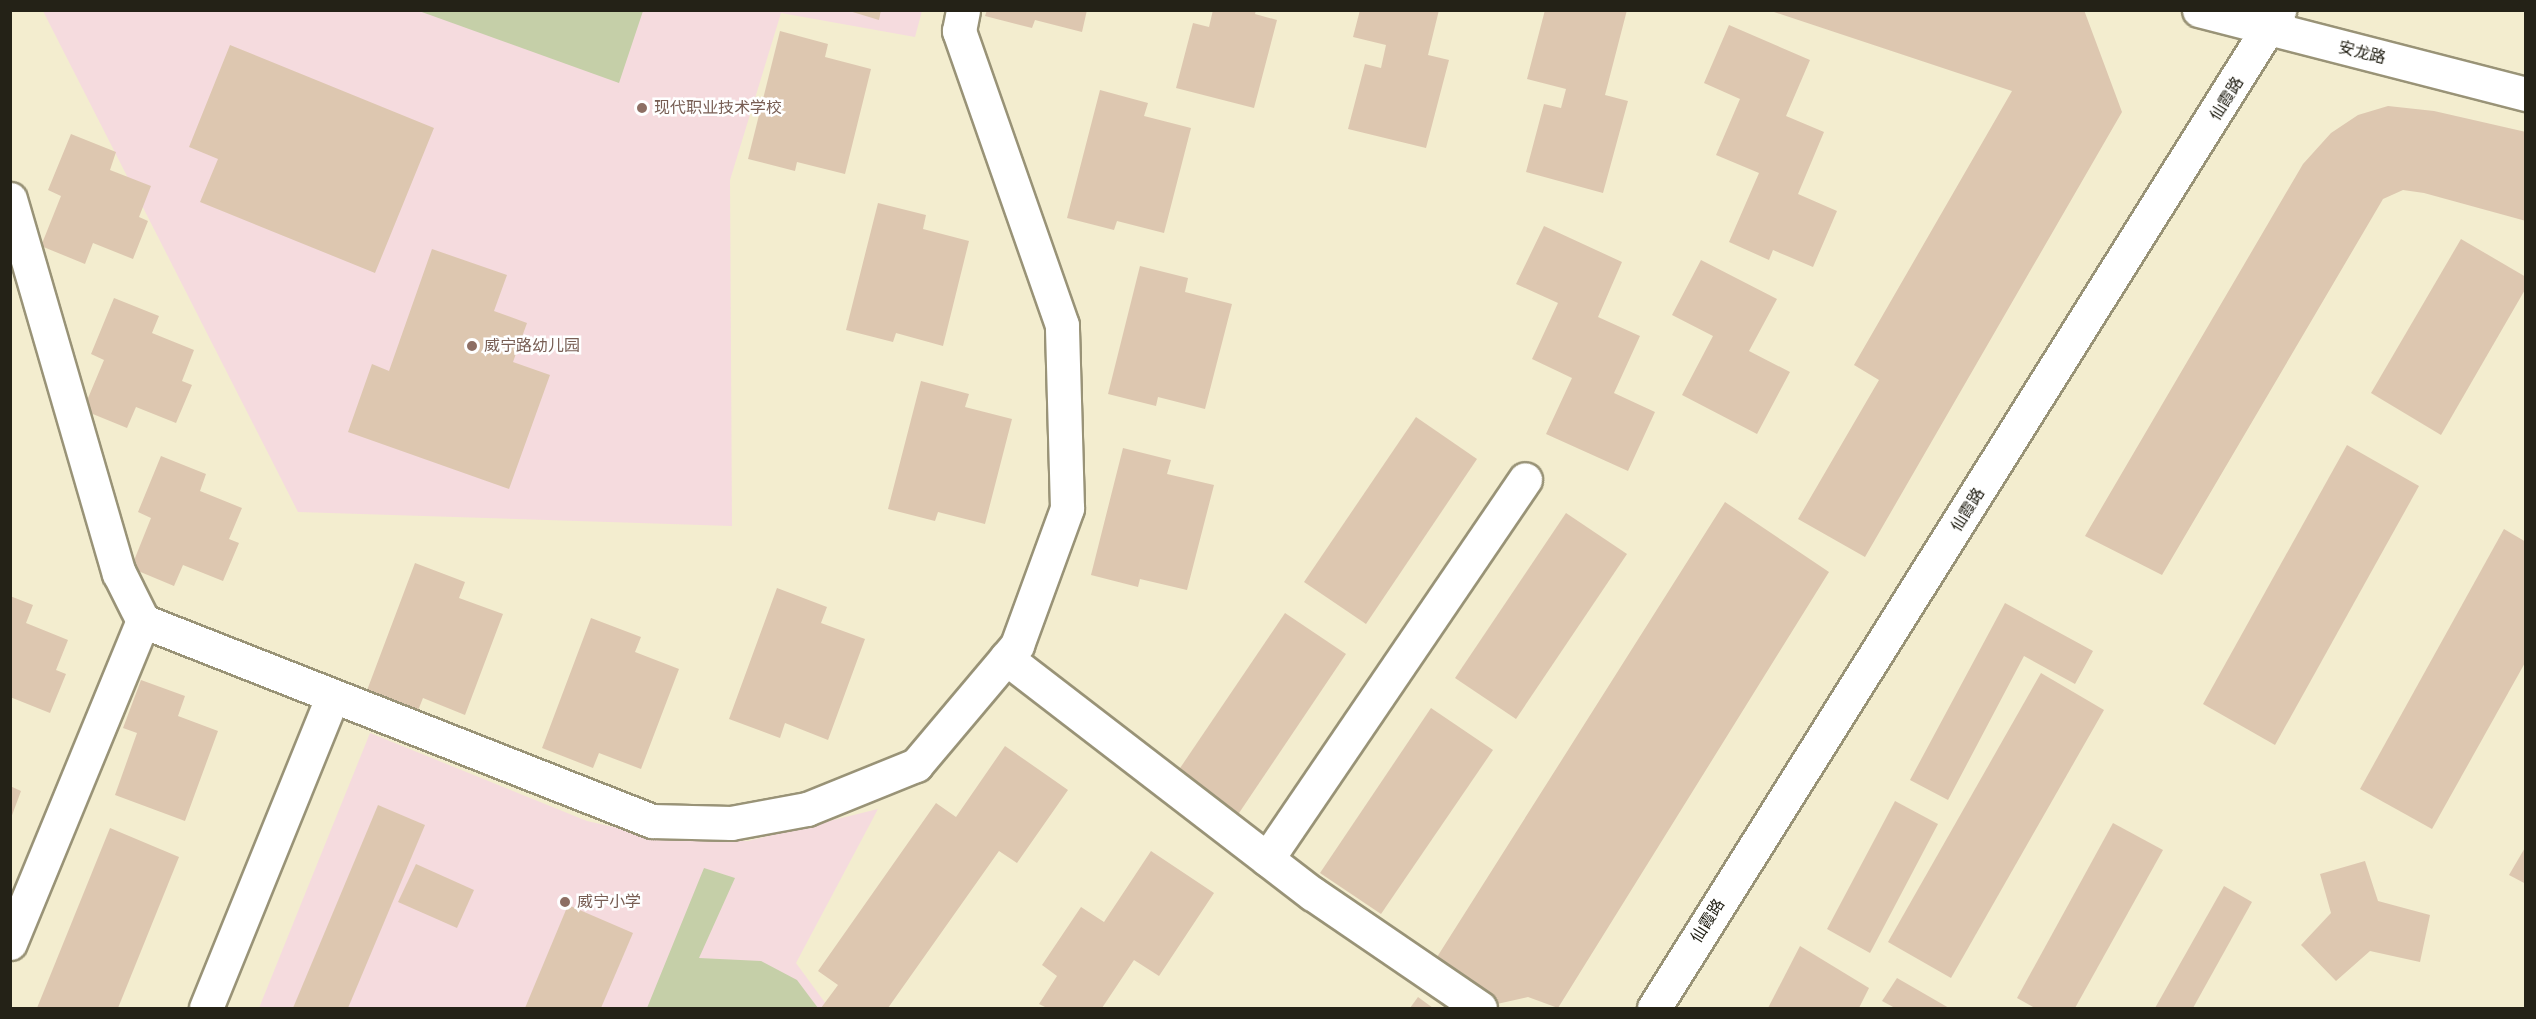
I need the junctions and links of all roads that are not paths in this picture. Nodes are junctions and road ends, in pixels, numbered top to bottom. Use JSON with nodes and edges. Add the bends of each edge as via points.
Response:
{"nodes":[{"id":1,"x":963,"y":10,"type":"edge"},
{"id":2,"x":2199,"y":10,"type":"edge"},
{"id":3,"x":2274,"y":20,"type":"edge"},
{"id":4,"x":2526,"y":94,"type":"edge"},
{"id":5,"x":10,"y":199,"type":"edge"},
{"id":6,"x":1525,"y":479,"type":"dead end"},
{"id":7,"x":143,"y":621,"type":"junction"},
{"id":8,"x":1006,"y":658,"type":"junction"},
{"id":9,"x":332,"y":697,"type":"junction"},
{"id":10,"x":1267,"y":858,"type":"junction"},
{"id":11,"x":10,"y":944,"type":"edge"},
{"id":12,"x":206,"y":1008,"type":"edge"},
{"id":13,"x":1480,"y":1008,"type":"edge"},
{"id":14,"x":1654,"y":1008,"type":"edge"}],
"edges":[{"from":1,"to":8,"type":"street","via":[[958,31],[1062,325],[1067,508],[1017,645]]},
{"from":2,"to":3,"type":"street","name":"安龙路"},
{"from":3,"to":4,"type":"street","name":"安龙路"},
{"from":3,"to":14,"type":"street","name":"仙霞路"},
{"from":5,"to":7,"type":"street","via":[[119,573]]},
{"from":6,"to":10,"type":"street"},
{"from":7,"to":9,"type":"street"},
{"from":7,"to":11,"type":"street"},
{"from":8,"to":9,"type":"street","via":[[916,765],[807,809],[731,823],[652,821]]},
{"from":8,"to":10,"type":"street"},
{"from":9,"to":12,"type":"street"},
{"from":10,"to":13,"type":"street"}]}
